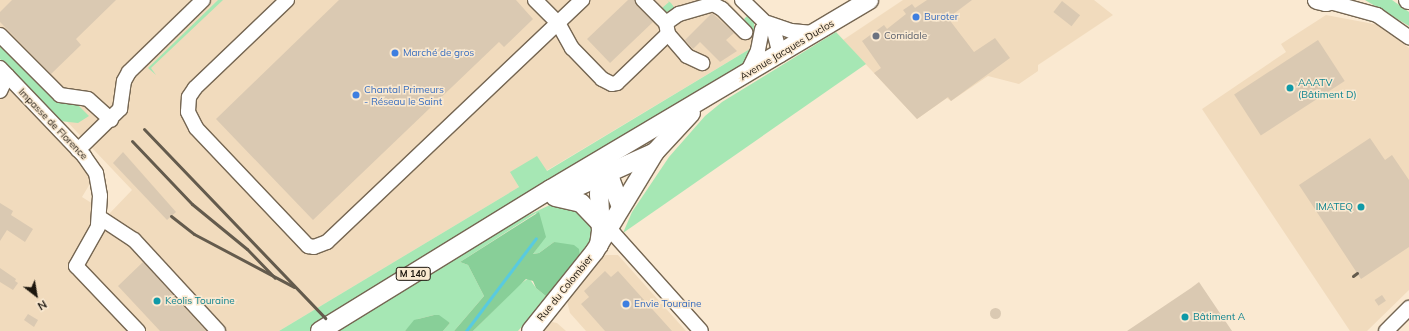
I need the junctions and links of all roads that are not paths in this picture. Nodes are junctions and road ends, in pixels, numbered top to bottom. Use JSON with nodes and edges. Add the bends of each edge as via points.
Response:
{"nodes":[{"id":1,"x":203,"y":0,"type":"edge"},
{"id":2,"x":287,"y":0,"type":"edge"},
{"id":3,"x":535,"y":0,"type":"edge"},
{"id":4,"x":582,"y":0,"type":"edge"},
{"id":5,"x":643,"y":0,"type":"edge"},
{"id":6,"x":742,"y":0,"type":"edge"},
{"id":7,"x":869,"y":0,"type":"edge"},
{"id":8,"x":1360,"y":0,"type":"edge"},
{"id":9,"x":1327,"y":1,"type":"edge"},
{"id":10,"x":1378,"y":15,"type":"junction"},
{"id":11,"x":558,"y":23,"type":"junction"},
{"id":12,"x":762,"y":23,"type":"junction"},
{"id":13,"x":667,"y":28,"type":"junction"},
{"id":14,"x":745,"y":32,"type":"dead end"},
{"id":15,"x":816,"y":33,"type":"junction"},
{"id":16,"x":0,"y":35,"type":"edge"},
{"id":17,"x":1409,"y":37,"type":"edge"},
{"id":18,"x":780,"y":55,"type":"junction"},
{"id":19,"x":702,"y":63,"type":"dead end"},
{"id":20,"x":4,"y":72,"type":"edge"},
{"id":21,"x":746,"y":75,"type":"junction"},
{"id":22,"x":0,"y":91,"type":"edge"},
{"id":23,"x":704,"y":99,"type":"junction"},
{"id":24,"x":111,"y":120,"type":"junction"},
{"id":25,"x":78,"y":150,"type":"junction"},
{"id":26,"x":655,"y":152,"type":"junction"},
{"id":27,"x":601,"y":170,"type":"junction"},
{"id":28,"x":555,"y":197,"type":"junction"},
{"id":29,"x":621,"y":207,"type":"junction"},
{"id":30,"x":100,"y":212,"type":"junction"},
{"id":31,"x":506,"y":218,"type":"junction"},
{"id":32,"x":605,"y":226,"type":"junction"},
{"id":33,"x":1409,"y":308,"type":"edge"},
{"id":34,"x":138,"y":331,"type":"edge"},
{"id":35,"x":218,"y":331,"type":"edge"},
{"id":36,"x":320,"y":331,"type":"edge"},
{"id":37,"x":531,"y":331,"type":"edge"},
{"id":38,"x":701,"y":331,"type":"edge"},
{"id":39,"x":1386,"y":331,"type":"edge"}],
"edges":[{"from":1,"to":24,"type":"street","via":[[125,76],[120,109]]},
{"from":2,"to":11,"type":"street","via":[[195,88],[189,97],[188,112],[196,128],[308,246],[314,247],[327,242]]},
{"from":3,"to":11,"type":"street"},
{"from":4,"to":11,"type":"street"},
{"from":5,"to":13,"type":"street"},
{"from":6,"to":12,"type":"street"},
{"from":7,"to":15,"type":"main road","name":"Avenue Jacques Duclos"},
{"from":8,"to":10,"type":"street"},
{"from":9,"to":10,"type":"street"},
{"from":10,"to":17,"type":"street"},
{"from":11,"to":13,"type":"street","via":[[572,48],[602,79],[612,84],[617,83]]},
{"from":12,"to":15,"type":"street","via":[[792,31]]},
{"from":12,"to":18,"type":"street"},
{"from":12,"to":21,"type":"street","via":[[758,50]]},
{"from":13,"to":14,"type":"street","via":[[679,14],[713,4],[722,9]]},
{"from":13,"to":19,"type":"street","via":[[687,56]]},
{"from":15,"to":18,"type":"main road","name":"Avenue Jacques Duclos"},
{"from":16,"to":24,"type":"street","via":[[60,95],[88,99]]},
{"from":18,"to":21,"type":"main road","name":"Avenue Jacques Duclos"},
{"from":20,"to":22,"type":"street"},
{"from":20,"to":25,"type":"street","name":"Impasse de Florence"},
{"from":21,"to":23,"type":"main road","name":"Avenue Jacques Duclos"},
{"from":23,"to":26,"type":"main road","number":"M 140"},
{"from":23,"to":27,"type":"main road","number":"M 140"},
{"from":24,"to":25,"type":"street"},
{"from":25,"to":30,"type":"street","name":"Impasse de Florence","via":[[96,173]]},
{"from":26,"to":27,"type":"main road","number":"M 140"},
{"from":26,"to":29,"type":"main road","name":"Rue du Colombier"},
{"from":27,"to":28,"type":"main road","number":"M 140"},
{"from":27,"to":29,"type":"main road"},
{"from":27,"to":31,"type":"main road","number":"M 140"},
{"from":27,"to":32,"type":"main road"},
{"from":28,"to":31,"type":"main road","number":"M 140"},
{"from":28,"to":32,"type":"main road","via":[[581,203]]},
{"from":29,"to":32,"type":"main road","name":"Rue du Colombier"},
{"from":30,"to":34,"type":"street","via":[[95,234],[76,266]]},
{"from":30,"to":35,"type":"street","via":[[134,240]]},
{"from":31,"to":36,"type":"main road","number":"M 140"},
{"from":32,"to":37,"type":"main road","name":"Rue du Colombier","via":[[599,244]]},
{"from":32,"to":38,"type":"street"},
{"from":33,"to":39,"type":"street"}]}
